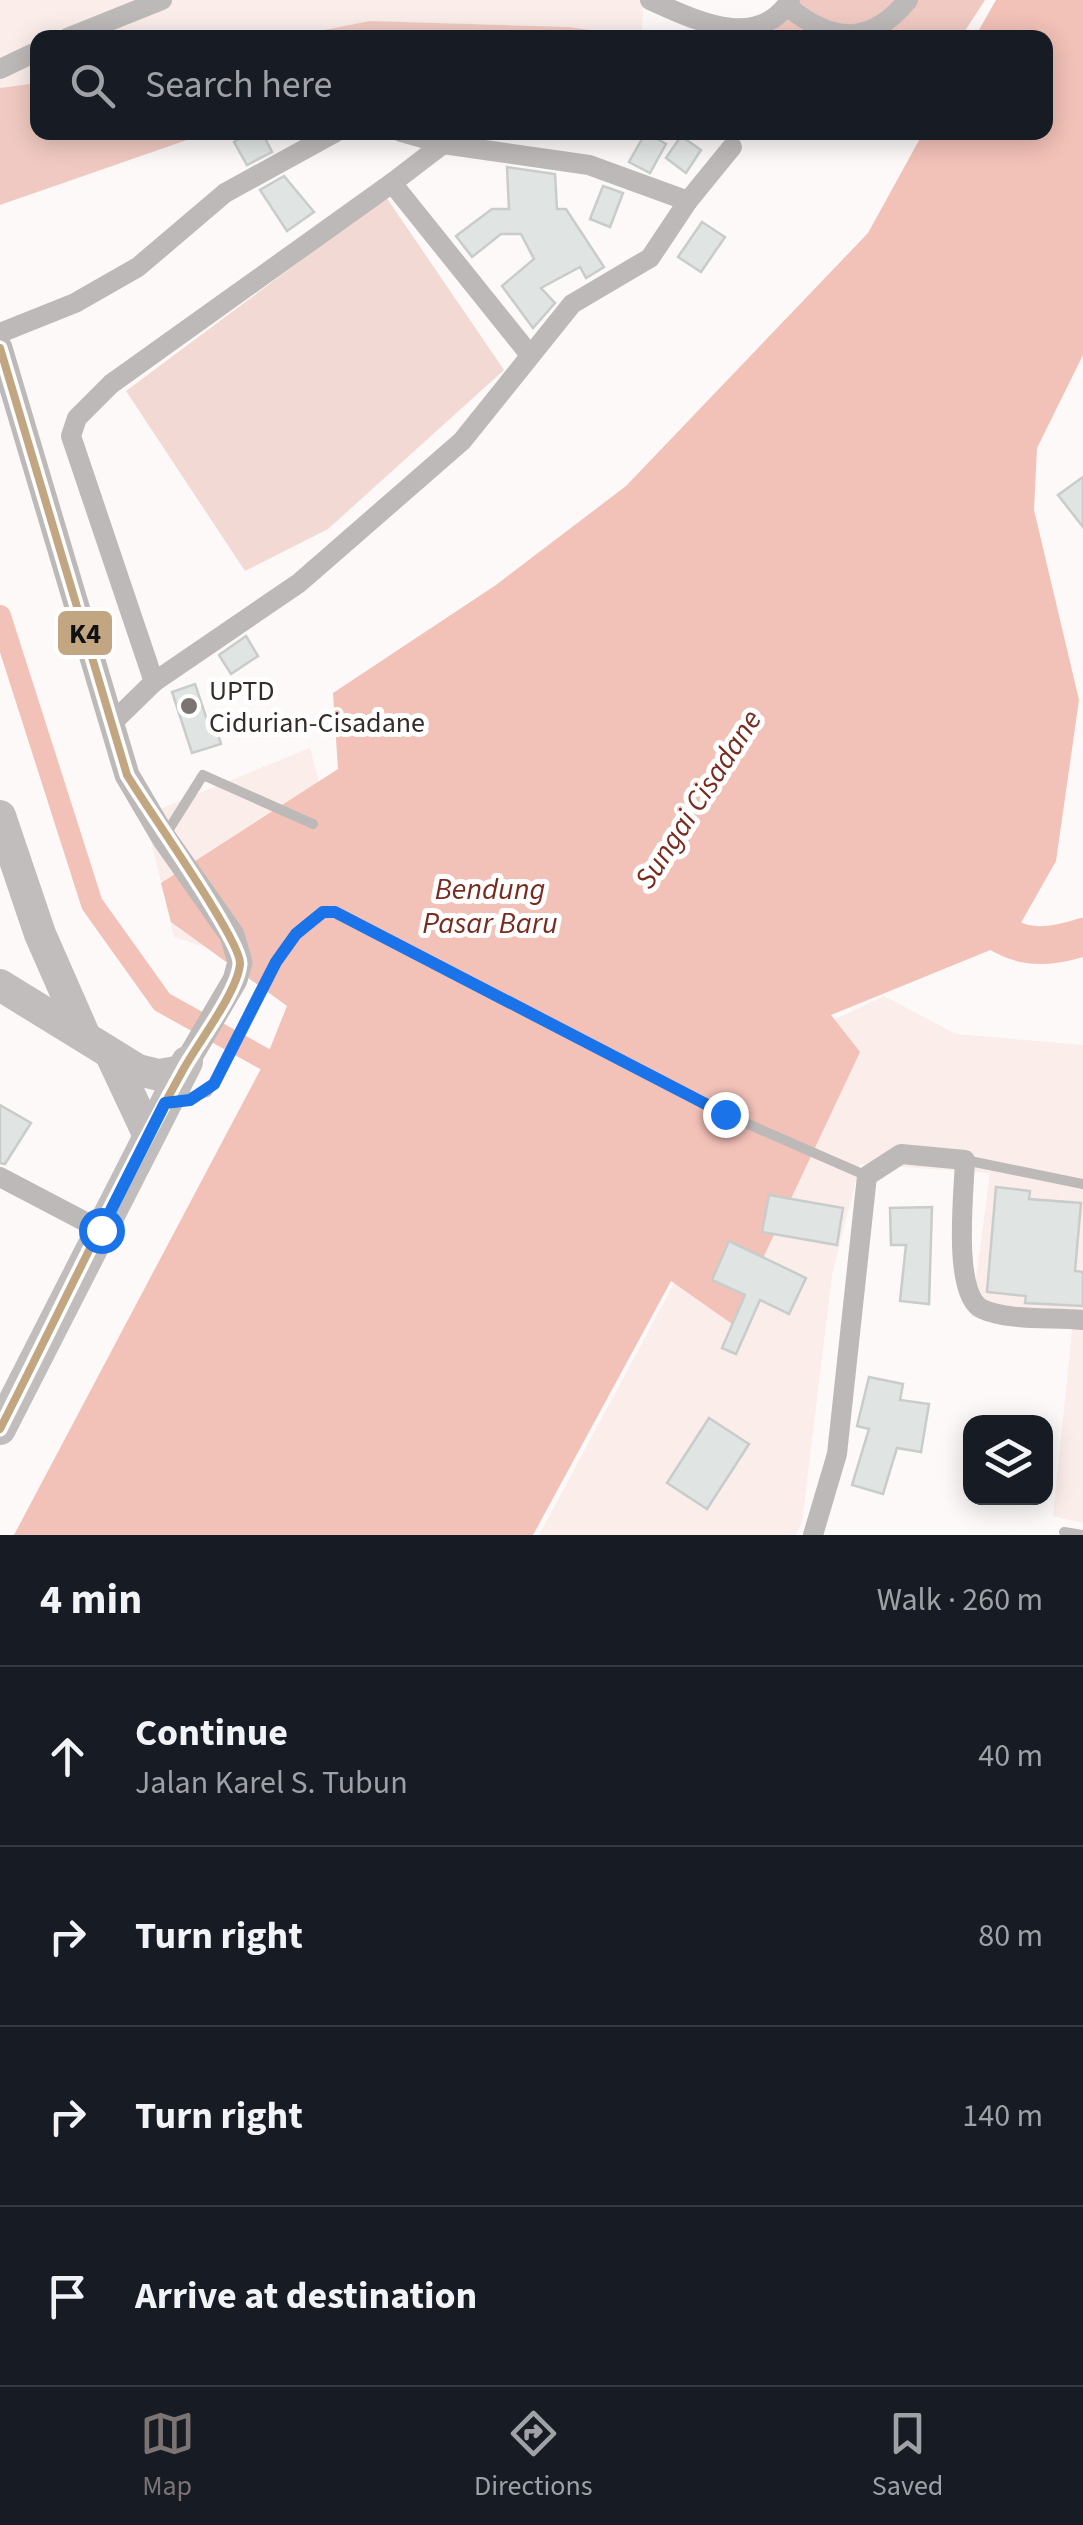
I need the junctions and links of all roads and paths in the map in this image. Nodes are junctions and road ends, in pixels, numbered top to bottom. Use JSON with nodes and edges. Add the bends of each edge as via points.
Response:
{"nodes":[{"id":1,"x":162,"y":0,"type":"edge"},
{"id":2,"x":650,"y":0,"type":"edge"},
{"id":3,"x":908,"y":0,"type":"edge"},
{"id":4,"x":789,"y":3,"type":"edge"},
{"id":5,"x":87,"y":30,"type":"edge"},
{"id":6,"x":820,"y":30,"type":"edge"},
{"id":7,"x":868,"y":30,"type":"edge"},
{"id":8,"x":30,"y":55,"type":"edge"},
{"id":9,"x":0,"y":69,"type":"edge"},
{"id":10,"x":321,"y":140,"type":"edge"},
{"id":11,"x":430,"y":140,"type":"edge"},
{"id":12,"x":444,"y":144,"type":"junction"},
{"id":13,"x":732,"y":147,"type":"dead end"},
{"id":14,"x":392,"y":183,"type":"junction"},
{"id":15,"x":688,"y":201,"type":"junction"},
{"id":16,"x":0,"y":333,"type":"edge"},
{"id":17,"x":0,"y":348,"type":"edge"},
{"id":18,"x":530,"y":355,"type":"junction"},
{"id":19,"x":154,"y":682,"type":"junction"},
{"id":20,"x":114,"y":722,"type":"junction"},
{"id":21,"x":0,"y":816,"type":"edge"},
{"id":22,"x":313,"y":824,"type":"dead end"},
{"id":23,"x":164,"y":838,"type":"junction"},
{"id":24,"x":5,"y":855,"type":"edge"},
{"id":25,"x":0,"y":985,"type":"edge"},
{"id":26,"x":83,"y":1032,"type":"junction"},
{"id":27,"x":110,"y":1056,"type":"junction"},
{"id":28,"x":177,"y":1081,"type":"junction"},
{"id":29,"x":149,"y":1136,"type":"junction"},
{"id":30,"x":965,"y":1160,"type":"junction"},
{"id":31,"x":867,"y":1176,"type":"junction"},
{"id":32,"x":0,"y":1178,"type":"edge"},
{"id":33,"x":1083,"y":1184,"type":"edge"},
{"id":34,"x":101,"y":1230,"type":"junction"},
{"id":35,"x":1082,"y":1320,"type":"edge"},
{"id":36,"x":0,"y":1430,"type":"edge"},
{"id":37,"x":1064,"y":1532,"type":"dead end"},
{"id":38,"x":813,"y":1535,"type":"edge"},
{"id":39,"x":1083,"y":1535,"type":"edge"}],
"edges":[{"from":1,"to":5,"type":"street"},
{"from":2,"to":4,"type":"street","via":[[688,17],[751,30],[778,18]]},
{"from":3,"to":7,"type":"street","via":[[892,20]]},
{"from":4,"to":6,"type":"street"},
{"from":8,"to":9,"type":"street"},
{"from":10,"to":16,"type":"street","via":[[225,193],[138,267],[75,303]]},
{"from":11,"to":12,"type":"street"},
{"from":12,"to":14,"type":"street"},
{"from":12,"to":15,"type":"street","via":[[589,165]]},
{"from":13,"to":15,"type":"street"},
{"from":14,"to":18,"type":"street"},
{"from":14,"to":19,"type":"street","via":[[180,338],[141,358],[77,418],[71,436]]},
{"from":15,"to":18,"type":"street","via":[[650,258],[572,304]]},
{"from":17,"to":20,"type":"street"},
{"from":18,"to":19,"type":"street","via":[[462,441],[314,570]]},
{"from":19,"to":20,"type":"street"},
{"from":20,"to":23,"type":"street","via":[[127,775]]},
{"from":21,"to":24,"type":"main road"},
{"from":22,"to":23,"type":"lane","via":[[204,775]]},
{"from":23,"to":28,"type":"street","via":[[232,935],[240,962]]},
{"from":24,"to":26,"type":"main road"},
{"from":25,"to":26,"type":"main road"},
{"from":26,"to":27,"type":"main road"},
{"from":27,"to":28,"type":"main road"},
{"from":27,"to":29,"type":"main road"},
{"from":28,"to":29,"type":"main road"},
{"from":28,"to":31,"type":"lane","via":[[207,1092],[296,934],[323,912],[335,912],[725,1114]]},
{"from":29,"to":34,"type":"main road"},
{"from":30,"to":31,"type":"street","via":[[900,1154]]},
{"from":30,"to":33,"type":"lane"},
{"from":30,"to":35,"type":"street","via":[[962,1256],[968,1298],[995,1312]]},
{"from":31,"to":38,"type":"street","via":[[837,1454]]},
{"from":32,"to":34,"type":"street"},
{"from":34,"to":36,"type":"main road"},
{"from":37,"to":39,"type":"lane"}]}
